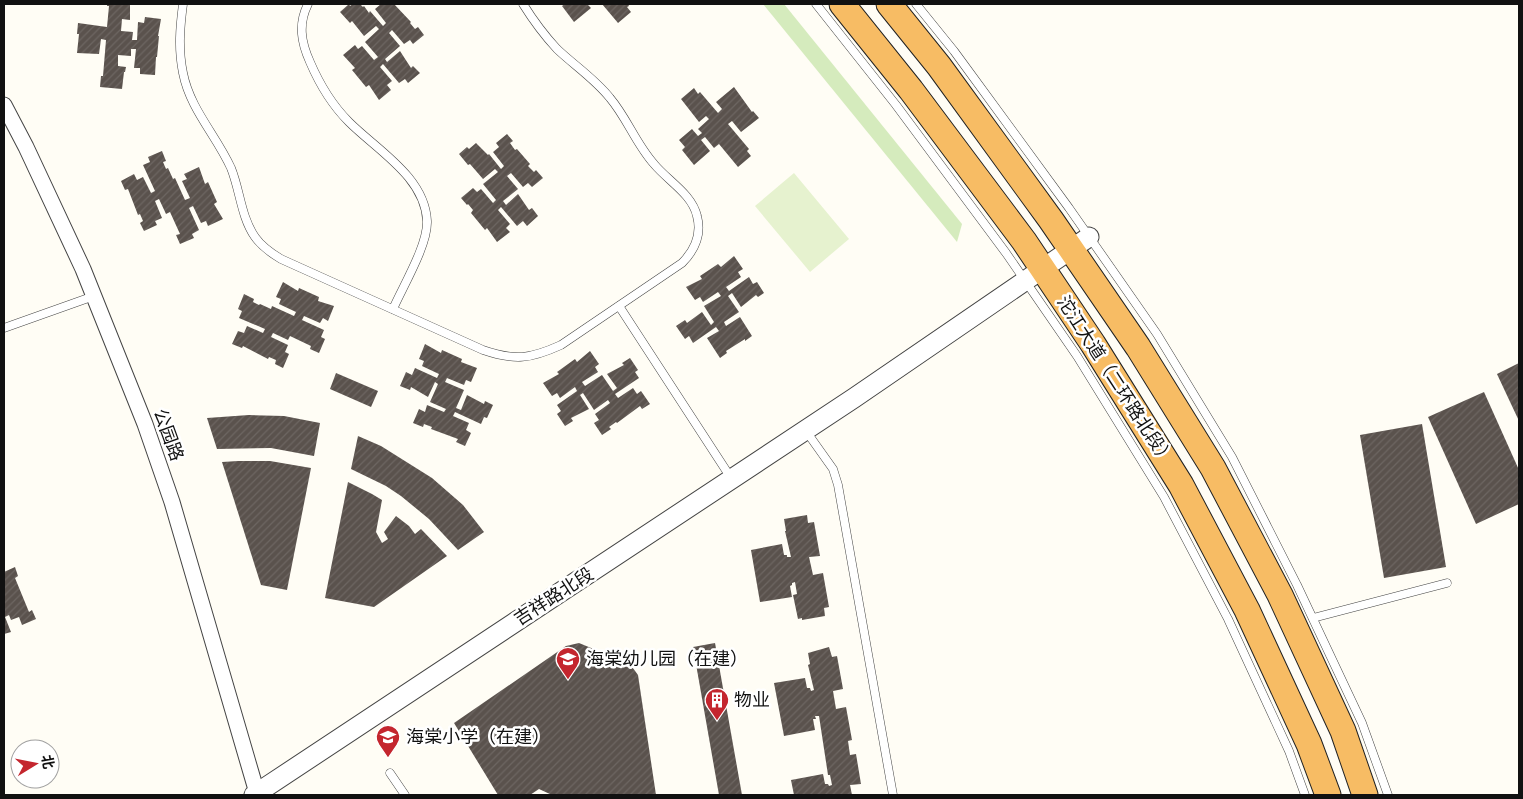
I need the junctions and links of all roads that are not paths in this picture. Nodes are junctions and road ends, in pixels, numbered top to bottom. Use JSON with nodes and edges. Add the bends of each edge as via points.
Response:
{"nodes":[{"id":1,"x":183,"y":4,"type":"edge"},
{"id":2,"x":308,"y":4,"type":"edge"},
{"id":3,"x":523,"y":4,"type":"edge"},
{"id":4,"x":816,"y":4,"type":"edge"},
{"id":5,"x":842,"y":4,"type":"edge"},
{"id":6,"x":889,"y":4,"type":"edge"},
{"id":7,"x":916,"y":4,"type":"edge"},
{"id":8,"x":4,"y":105,"type":"edge"},
{"id":9,"x":1080,"y":243,"type":"junction"},
{"id":10,"x":1034,"y":275,"type":"junction"},
{"id":11,"x":94,"y":296,"type":"junction"},
{"id":12,"x":619,"y":306,"type":"junction"},
{"id":13,"x":393,"y":309,"type":"junction"},
{"id":14,"x":4,"y":328,"type":"edge"},
{"id":15,"x":806,"y":430,"type":"junction"},
{"id":16,"x":732,"y":478,"type":"junction"},
{"id":17,"x":1447,"y":583,"type":"dead end"},
{"id":18,"x":1313,"y":618,"type":"junction"},
{"id":19,"x":390,"y":773,"type":"dead end"},
{"id":20,"x":261,"y":792,"type":"edge"},
{"id":21,"x":405,"y":795,"type":"edge"},
{"id":22,"x":892,"y":795,"type":"edge"},
{"id":23,"x":1305,"y":795,"type":"edge"},
{"id":24,"x":1328,"y":795,"type":"edge"},
{"id":25,"x":1365,"y":795,"type":"edge"},
{"id":26,"x":1388,"y":795,"type":"edge"}],
"edges":[{"from":1,"to":13,"type":"lane","via":[[180,55],[188,92],[230,168],[254,237],[281,259]]},
{"from":2,"to":13,"type":"lane","via":[[302,14],[302,42],[329,98],[348,121],[405,174],[424,204],[427,221],[425,240]]},
{"from":3,"to":12,"type":"lane","via":[[547,38],[610,98],[653,163],[692,202],[697,215],[699,229],[691,254],[682,264]]},
{"from":4,"to":10,"type":"lane"},
{"from":5,"to":10,"type":"highway","name":"沱江大道（二环路北段）","via":[[1024,242]]},
{"from":6,"to":9,"type":"highway","name":"沱江大道（二环路北段）"},
{"from":7,"to":9,"type":"lane","via":[[954,51]]},
{"from":8,"to":11,"type":"street","name":"公园路"},
{"from":9,"to":10,"type":"street","name":"吉祥路北段"},
{"from":9,"to":18,"type":"lane","via":[[1157,334],[1232,457]]},
{"from":9,"to":25,"type":"highway","name":"沱江大道（二环路北段）","via":[[1138,347],[1213,468],[1280,595],[1343,731]]},
{"from":10,"to":15,"type":"street","name":"吉祥路北段"},
{"from":10,"to":23,"type":"lane","via":[[1077,356],[1164,497],[1228,620],[1289,751]]},
{"from":10,"to":24,"type":"highway","name":"沱江大道（二环路北段）","via":[[1094,344],[1181,485],[1247,610],[1309,744]]},
{"from":11,"to":14,"type":"lane"},
{"from":11,"to":20,"type":"street","name":"公园路","via":[[172,502]]},
{"from":12,"to":13,"type":"lane","via":[[560,345],[546,352],[517,358],[483,350]]},
{"from":12,"to":16,"type":"lane"},
{"from":15,"to":16,"type":"street","name":"吉祥路北段"},
{"from":15,"to":22,"type":"lane","via":[[833,469],[838,485]]},
{"from":16,"to":20,"type":"street","name":"吉祥路北段"},
{"from":17,"to":18,"type":"lane"},
{"from":18,"to":26,"type":"lane","via":[[1362,723]]},
{"from":19,"to":21,"type":"lane"}]}
